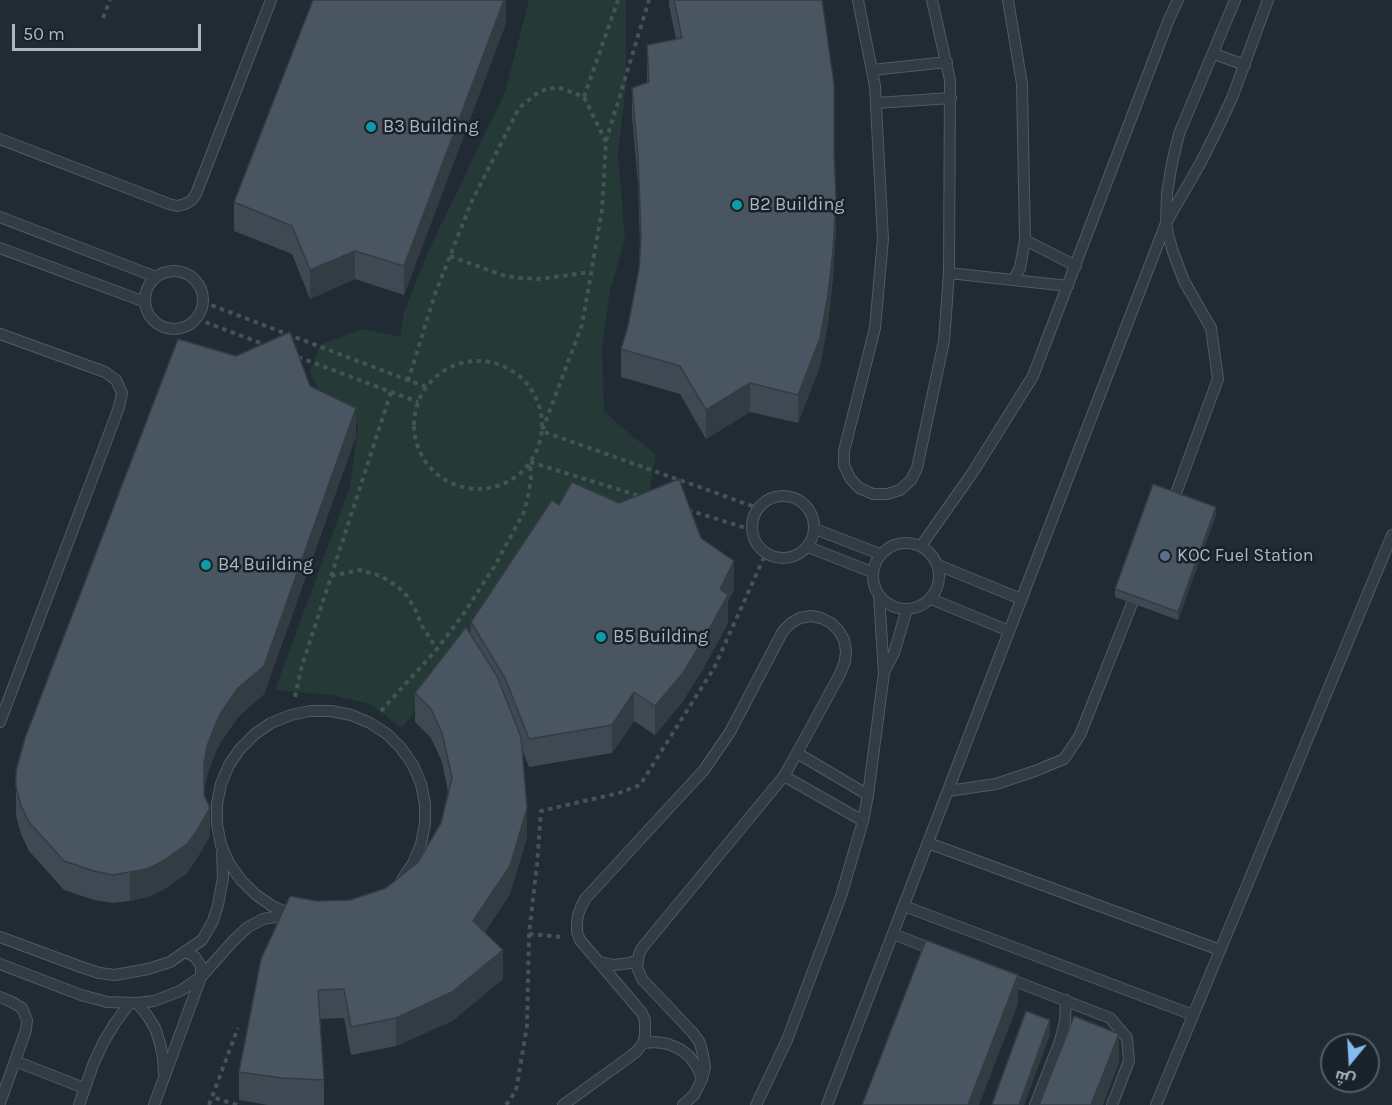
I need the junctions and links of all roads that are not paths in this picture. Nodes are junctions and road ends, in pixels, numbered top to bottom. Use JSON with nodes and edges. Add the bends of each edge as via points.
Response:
{"nodes":[{"id":1,"x":272,"y":0,"type":"edge"},
{"id":2,"x":858,"y":0,"type":"edge"},
{"id":3,"x":932,"y":0,"type":"edge"},
{"id":4,"x":1008,"y":0,"type":"edge"},
{"id":5,"x":1178,"y":0,"type":"edge"},
{"id":6,"x":1235,"y":0,"type":"edge"},
{"id":7,"x":1268,"y":0,"type":"edge"},
{"id":8,"x":1214,"y":54,"type":"junction"},
{"id":9,"x":947,"y":62,"type":"junction"},
{"id":10,"x":1245,"y":65,"type":"junction"},
{"id":11,"x":872,"y":70,"type":"junction"},
{"id":12,"x":951,"y":98,"type":"junction"},
{"id":13,"x":876,"y":103,"type":"junction"},
{"id":14,"x":0,"y":139,"type":"edge"},
{"id":15,"x":0,"y":217,"type":"edge"},
{"id":16,"x":1166,"y":223,"type":"junction"},
{"id":17,"x":1025,"y":240,"type":"junction"},
{"id":18,"x":0,"y":248,"type":"edge"},
{"id":19,"x":1076,"y":266,"type":"junction"},
{"id":20,"x":949,"y":273,"type":"junction"},
{"id":21,"x":156,"y":277,"type":"junction"},
{"id":22,"x":1013,"y":280,"type":"junction"},
{"id":23,"x":1068,"y":286,"type":"junction"},
{"id":24,"x":145,"y":302,"type":"junction"},
{"id":25,"x":0,"y":334,"type":"edge"},
{"id":26,"x":1169,"y":513,"type":"edge"},
{"id":27,"x":815,"y":530,"type":"junction"},
{"id":28,"x":1392,"y":535,"type":"edge"},
{"id":29,"x":921,"y":546,"type":"junction"},
{"id":30,"x":808,"y":547,"type":"junction"},
{"id":31,"x":880,"y":554,"type":"junction"},
{"id":32,"x":938,"y":565,"type":"junction"},
{"id":33,"x":872,"y":572,"type":"junction"},
{"id":34,"x":1142,"y":578,"type":"edge"},
{"id":35,"x":879,"y":596,"type":"junction"},
{"id":36,"x":931,"y":599,"type":"junction"},
{"id":37,"x":1021,"y":599,"type":"junction"},
{"id":38,"x":907,"y":609,"type":"junction"},
{"id":39,"x":1009,"y":630,"type":"junction"},
{"id":40,"x":884,"y":673,"type":"junction"},
{"id":41,"x":0,"y":722,"type":"edge"},
{"id":42,"x":797,"y":753,"type":"junction"},
{"id":43,"x":784,"y":777,"type":"junction"},
{"id":44,"x":948,"y":791,"type":"junction"},
{"id":45,"x":868,"y":795,"type":"junction"},
{"id":46,"x":863,"y":821,"type":"junction"},
{"id":47,"x":928,"y":843,"type":"junction"},
{"id":48,"x":221,"y":844,"type":"junction"},
{"id":49,"x":395,"y":887,"type":"edge"},
{"id":50,"x":904,"y":906,"type":"junction"},
{"id":51,"x":893,"y":934,"type":"junction"},
{"id":52,"x":0,"y":937,"type":"edge"},
{"id":53,"x":1220,"y":950,"type":"junction"},
{"id":54,"x":185,"y":951,"type":"junction"},
{"id":55,"x":947,"y":955,"type":"edge"},
{"id":56,"x":637,"y":960,"type":"junction"},
{"id":57,"x":600,"y":962,"type":"junction"},
{"id":58,"x":0,"y":964,"type":"edge"},
{"id":59,"x":1001,"y":975,"type":"edge"},
{"id":60,"x":201,"y":977,"type":"junction"},
{"id":61,"x":0,"y":997,"type":"edge"},
{"id":62,"x":1066,"y":1000,"type":"junction"},
{"id":63,"x":133,"y":1004,"type":"junction"},
{"id":64,"x":1193,"y":1015,"type":"junction"},
{"id":65,"x":643,"y":1043,"type":"junction"},
{"id":66,"x":15,"y":1061,"type":"junction"},
{"id":67,"x":702,"y":1079,"type":"junction"},
{"id":68,"x":84,"y":1088,"type":"junction"},
{"id":69,"x":161,"y":1088,"type":"junction"},
{"id":70,"x":0,"y":1103,"type":"edge"},
{"id":71,"x":78,"y":1105,"type":"edge"},
{"id":72,"x":154,"y":1105,"type":"edge"},
{"id":73,"x":563,"y":1105,"type":"edge"},
{"id":74,"x":683,"y":1105,"type":"edge"},
{"id":75,"x":756,"y":1105,"type":"edge"},
{"id":76,"x":827,"y":1105,"type":"edge"},
{"id":77,"x":1035,"y":1105,"type":"edge"},
{"id":78,"x":1112,"y":1105,"type":"edge"},
{"id":79,"x":1156,"y":1105,"type":"edge"}],
"edges":[{"from":1,"to":14,"type":"lane","via":[[196,194],[185,204],[169,204]]},
{"from":2,"to":11,"type":"lane"},
{"from":3,"to":9,"type":"lane"},
{"from":4,"to":17,"type":"lane","via":[[1022,84]]},
{"from":5,"to":19,"type":"lane"},
{"from":6,"to":8,"type":"lane"},
{"from":7,"to":10,"type":"lane"},
{"from":8,"to":10,"type":"lane"},
{"from":8,"to":16,"type":"lane","via":[[1179,134],[1167,193]]},
{"from":9,"to":11,"type":"lane"},
{"from":9,"to":12,"type":"lane"},
{"from":10,"to":16,"type":"lane","via":[[1217,130]]},
{"from":11,"to":13,"type":"lane"},
{"from":12,"to":13,"type":"lane"},
{"from":12,"to":20,"type":"lane"},
{"from":13,"to":20,"type":"lane","via":[[884,239],[875,328],[844,451],[844,465],[850,478],[859,488],[873,494],[900,489],[917,468],[944,341]]},
{"from":15,"to":21,"type":"lane"},
{"from":16,"to":26,"type":"lane","via":[[1185,281],[1211,328],[1218,379]]},
{"from":16,"to":37,"type":"lane"},
{"from":17,"to":19,"type":"lane"},
{"from":17,"to":22,"type":"lane","via":[[1020,268]]},
{"from":18,"to":24,"type":"lane"},
{"from":19,"to":23,"type":"lane"},
{"from":20,"to":22,"type":"lane"},
{"from":21,"to":24,"type":"lane"},
{"from":21,"to":24,"type":"lane","via":[[177,271],[188,275],[202,291],[201,311],[188,326],[165,328],[148,313]]},
{"from":22,"to":23,"type":"lane"},
{"from":23,"to":29,"type":"lane","via":[[1033,376]]},
{"from":25,"to":41,"type":"lane","via":[[105,372],[116,380],[122,393]]},
{"from":27,"to":30,"type":"lane"},
{"from":27,"to":30,"type":"lane","via":[[808,508],[789,497],[767,501],[753,519],[756,543],[766,553],[788,558],[800,555]]},
{"from":27,"to":31,"type":"lane"},
{"from":28,"to":53,"type":"lane"},
{"from":29,"to":31,"type":"lane","via":[[899,543]]},
{"from":29,"to":32,"type":"lane"},
{"from":30,"to":33,"type":"lane"},
{"from":31,"to":33,"type":"lane"},
{"from":32,"to":36,"type":"lane","via":[[939,583]]},
{"from":32,"to":37,"type":"lane"},
{"from":33,"to":35,"type":"lane"},
{"from":34,"to":44,"type":"lane","via":[[1080,735],[1064,759],[996,784]]},
{"from":35,"to":38,"type":"lane","via":[[887,604]]},
{"from":35,"to":40,"type":"lane"},
{"from":36,"to":38,"type":"lane"},
{"from":36,"to":39,"type":"lane"},
{"from":37,"to":39,"type":"lane"},
{"from":38,"to":40,"type":"lane"},
{"from":39,"to":44,"type":"lane"},
{"from":40,"to":45,"type":"lane"},
{"from":42,"to":43,"type":"lane"},
{"from":42,"to":45,"type":"lane"},
{"from":42,"to":57,"type":"lane","via":[[845,661],[844,640],[839,631],[822,618],[811,616],[800,618],[783,630],[730,732],[704,770],[585,900],[578,915],[577,932]]},
{"from":43,"to":46,"type":"lane"},
{"from":43,"to":56,"type":"lane","via":[[642,948]]},
{"from":44,"to":47,"type":"lane"},
{"from":45,"to":46,"type":"lane"},
{"from":46,"to":75,"type":"lane","via":[[841,896],[787,1040]]},
{"from":47,"to":50,"type":"lane"},
{"from":47,"to":53,"type":"lane"},
{"from":48,"to":49,"type":"lane","via":[[221,784],[240,748],[271,723],[291,715],[331,711],[351,715],[387,734],[413,765],[421,784],[425,825],[421,844]]},
{"from":48,"to":54,"type":"lane","via":[[223,878],[213,921],[202,940]]},
{"from":48,"to":60,"type":"lane","via":[[229,863],[255,894],[272,906],[296,914],[263,919],[248,927]]},
{"from":50,"to":51,"type":"lane"},
{"from":50,"to":64,"type":"lane"},
{"from":51,"to":55,"type":"lane"},
{"from":51,"to":76,"type":"lane"},
{"from":52,"to":54,"type":"lane","via":[[99,973],[115,975],[170,962]]},
{"from":53,"to":64,"type":"lane"},
{"from":54,"to":60,"type":"lane","via":[[201,966]]},
{"from":56,"to":57,"type":"lane","via":[[614,965]]},
{"from":56,"to":67,"type":"lane","via":[[642,979],[700,1043],[705,1067]]},
{"from":57,"to":65,"type":"lane","via":[[642,1013],[646,1028]]},
{"from":58,"to":63,"type":"lane","via":[[81,995]]},
{"from":59,"to":62,"type":"lane"},
{"from":60,"to":63,"type":"lane","via":[[180,991]]},
{"from":60,"to":69,"type":"lane"},
{"from":61,"to":66,"type":"lane","via":[[22,1008],[27,1020]]},
{"from":62,"to":77,"type":"lane","via":[[1060,1041]]},
{"from":62,"to":78,"type":"lane","via":[[1110,1018],[1126,1038],[1129,1061]]},
{"from":63,"to":68,"type":"lane","via":[[103,1043]]},
{"from":63,"to":69,"type":"lane","via":[[155,1028],[163,1058]]},
{"from":64,"to":79,"type":"lane"},
{"from":65,"to":67,"type":"lane","via":[[656,1042],[680,1049],[697,1067]]},
{"from":65,"to":73,"type":"lane"},
{"from":66,"to":68,"type":"lane"},
{"from":66,"to":70,"type":"lane"},
{"from":67,"to":74,"type":"lane"},
{"from":68,"to":71,"type":"lane"},
{"from":69,"to":72,"type":"lane"}]}
